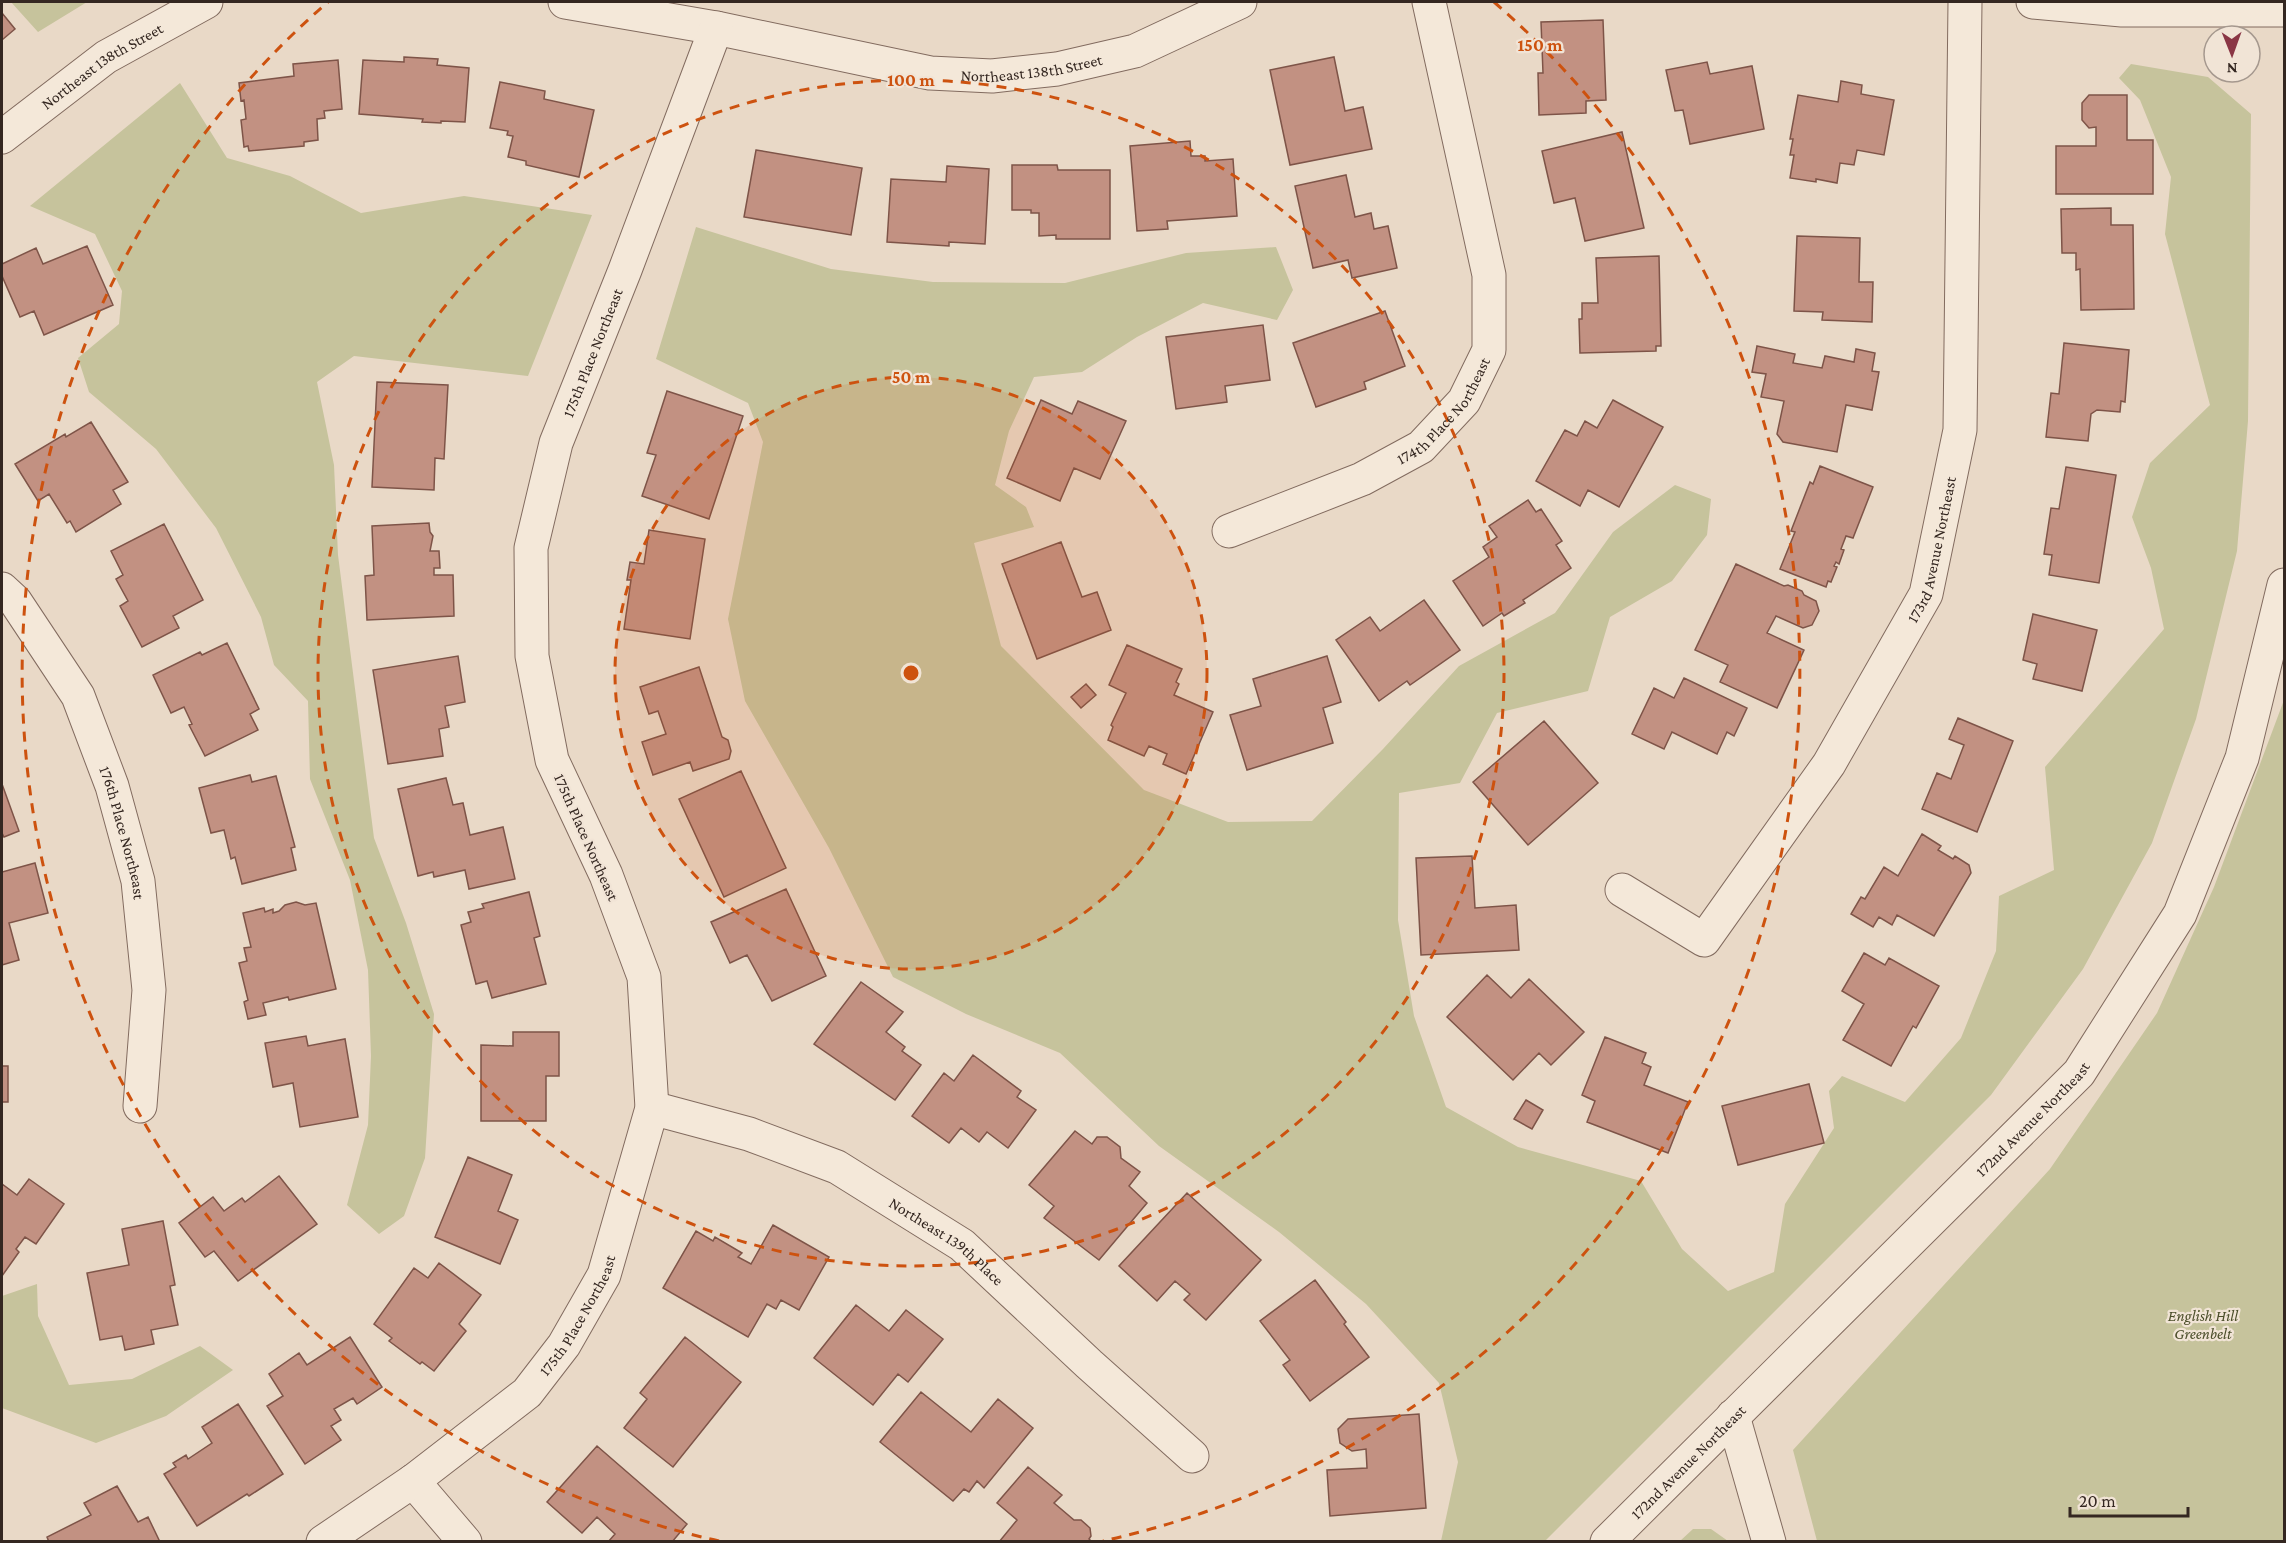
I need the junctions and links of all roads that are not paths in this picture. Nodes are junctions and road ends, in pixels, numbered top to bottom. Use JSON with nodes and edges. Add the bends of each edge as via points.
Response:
{"nodes":[{"id":1,"x":206,"y":2,"type":"edge"},
{"id":2,"x":565,"y":2,"type":"edge"},
{"id":3,"x":1240,"y":2,"type":"edge"},
{"id":4,"x":1429,"y":2,"type":"edge"},
{"id":5,"x":1965,"y":2,"type":"edge"},
{"id":6,"x":2033,"y":2,"type":"edge"},
{"id":7,"x":2284,"y":10,"type":"edge"},
{"id":8,"x":716,"y":28,"type":"junction"},
{"id":9,"x":2,"y":137,"type":"edge"},
{"id":10,"x":1229,"y":531,"type":"dead end"},
{"id":11,"x":2284,"y":585,"type":"edge"},
{"id":12,"x":2,"y":589,"type":"edge"},
{"id":13,"x":1622,"y":890,"type":"dead end"},
{"id":14,"x":140,"y":1106,"type":"dead end"},
{"id":15,"x":652,"y":1108,"type":"junction"},
{"id":16,"x":1733,"y":1416,"type":"junction"},
{"id":17,"x":1192,"y":1456,"type":"dead end"},
{"id":18,"x":413,"y":1481,"type":"junction"},
{"id":19,"x":323,"y":1542,"type":"edge"},
{"id":20,"x":465,"y":1542,"type":"edge"},
{"id":21,"x":1607,"y":1542,"type":"edge"},
{"id":22,"x":1769,"y":1542,"type":"edge"}],
"edges":[{"from":1,"to":9,"type":"street","name":"Northeast 138th Street","via":[[106,57]]},
{"from":2,"to":8,"type":"street","name":"Northeast 138th Street"},
{"from":3,"to":8,"type":"street","name":"Northeast 138th Street","via":[[1135,51],[1057,69],[992,76],[930,73]]},
{"from":4,"to":10,"type":"street","name":"174th Place Northeast","via":[[1489,275],[1488,350],[1464,401],[1421,447],[1362,479]]},
{"from":5,"to":13,"type":"street","name":"173rd Avenue Northeast","via":[[1960,430],[1926,594],[1829,764],[1704,940]]},
{"from":6,"to":7,"type":"street","via":[[2122,10]]},
{"from":8,"to":15,"type":"street","name":"175th Place Northeast","via":[[556,443],[531,548],[532,656],[552,760],[606,875],[644,977]]},
{"from":11,"to":16,"type":"street","name":"172nd Avenue Northeast","via":[[2242,758],[2180,914],[2079,1073]]},
{"from":12,"to":14,"type":"street","name":"176th Place Northeast","via":[[15,601],[78,696],[112,786],[138,881],[149,990]]},
{"from":15,"to":17,"type":"street","name":"Northeast 139th Place","via":[[749,1134],[837,1167],[962,1245]]},
{"from":15,"to":18,"type":"street","name":"175th Place Northeast","via":[[604,1275],[564,1345],[527,1393]]},
{"from":16,"to":21,"type":"street","name":"172nd Avenue Northeast"},
{"from":16,"to":22,"type":"street"},
{"from":18,"to":19,"type":"street","name":"175th Place Northeast"},
{"from":18,"to":20,"type":"street"}]}
